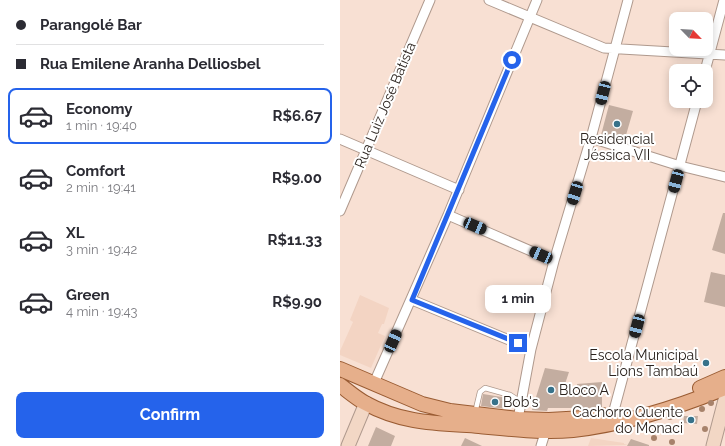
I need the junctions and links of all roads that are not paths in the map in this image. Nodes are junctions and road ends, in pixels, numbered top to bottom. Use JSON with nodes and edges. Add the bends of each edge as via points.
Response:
{"nodes":[{"id":1,"x":430,"y":0,"type":"edge"},
{"id":2,"x":489,"y":0,"type":"edge"},
{"id":3,"x":537,"y":0,"type":"edge"},
{"id":4,"x":628,"y":0,"type":"edge"},
{"id":5,"x":724,"y":0,"type":"edge"},
{"id":6,"x":529,"y":17,"type":"junction"},
{"id":7,"x":713,"y":42,"type":"edge"},
{"id":8,"x":614,"y":49,"type":"junction"},
{"id":9,"x":669,"y":51,"type":"edge"},
{"id":10,"x":713,"y":53,"type":"edge"},
{"id":11,"x":725,"y":55,"type":"edge"},
{"id":12,"x":695,"y":108,"type":"edge"},
{"id":13,"x":591,"y":138,"type":"junction"},
{"id":14,"x":340,"y":139,"type":"edge"},
{"id":15,"x":366,"y":150,"type":"junction"},
{"id":16,"x":680,"y":166,"type":"junction"},
{"id":17,"x":725,"y":177,"type":"edge"},
{"id":18,"x":458,"y":190,"type":"junction"},
{"id":19,"x":340,"y":211,"type":"edge"},
{"id":20,"x":448,"y":215,"type":"junction"},
{"id":21,"x":554,"y":261,"type":"junction"},
{"id":22,"x":412,"y":300,"type":"junction"},
{"id":23,"x":531,"y":349,"type":"junction"},
{"id":24,"x":340,"y":369,"type":"edge"},
{"id":25,"x":725,"y":380,"type":"edge"},
{"id":26,"x":379,"y":385,"type":"junction"},
{"id":27,"x":343,"y":387,"type":"edge"},
{"id":28,"x":725,"y":400,"type":"edge"},
{"id":29,"x":521,"y":402,"type":"junction"},
{"id":30,"x":366,"y":403,"type":"junction"},
{"id":31,"x":475,"y":414,"type":"junction"},
{"id":32,"x":613,"y":414,"type":"junction"},
{"id":33,"x":518,"y":419,"type":"junction"},
{"id":34,"x":546,"y":430,"type":"junction"},
{"id":35,"x":348,"y":446,"type":"edge"},
{"id":36,"x":541,"y":446,"type":"edge"},
{"id":37,"x":713,"y":446,"type":"edge"}],
"edges":[{"from":1,"to":15,"type":"street","name":"Rua Luiz José Batista"},
{"from":2,"to":6,"type":"street"},
{"from":3,"to":6,"type":"street"},
{"from":4,"to":8,"type":"street"},
{"from":5,"to":7,"type":"street"},
{"from":6,"to":8,"type":"street","via":[[604,48]]},
{"from":6,"to":18,"type":"street"},
{"from":8,"to":9,"type":"street"},
{"from":8,"to":13,"type":"street"},
{"from":10,"to":11,"type":"street"},
{"from":12,"to":16,"type":"street"},
{"from":13,"to":16,"type":"street"},
{"from":13,"to":21,"type":"street"},
{"from":14,"to":15,"type":"street"},
{"from":15,"to":18,"type":"street"},
{"from":15,"to":19,"type":"street","name":"Rua Luiz José Batista"},
{"from":16,"to":17,"type":"street"},
{"from":16,"to":32,"type":"street"},
{"from":18,"to":20,"type":"street"},
{"from":20,"to":21,"type":"street"},
{"from":20,"to":22,"type":"street"},
{"from":21,"to":23,"type":"street"},
{"from":22,"to":23,"type":"street"},
{"from":22,"to":26,"type":"street"},
{"from":23,"to":29,"type":"street"},
{"from":24,"to":26,"type":"main road"},
{"from":25,"to":32,"type":"main road","via":[[651,405]]},
{"from":25,"to":34,"type":"main road","via":[[642,417],[572,430]]},
{"from":26,"to":27,"type":"main road","via":[[356,392]]},
{"from":26,"to":30,"type":"main road"},
{"from":26,"to":31,"type":"main road","via":[[422,404]]},
{"from":27,"to":30,"type":"main road"},
{"from":28,"to":37,"type":"main road"},
{"from":29,"to":31,"type":"lane","via":[[510,395],[485,388],[480,392]]},
{"from":29,"to":33,"type":"street"},
{"from":30,"to":34,"type":"main road","via":[[402,418],[424,422]]},
{"from":30,"to":35,"type":"main road"},
{"from":31,"to":33,"type":"main road"},
{"from":32,"to":33,"type":"main road","via":[[549,420]]},
{"from":34,"to":36,"type":"street"}]}
